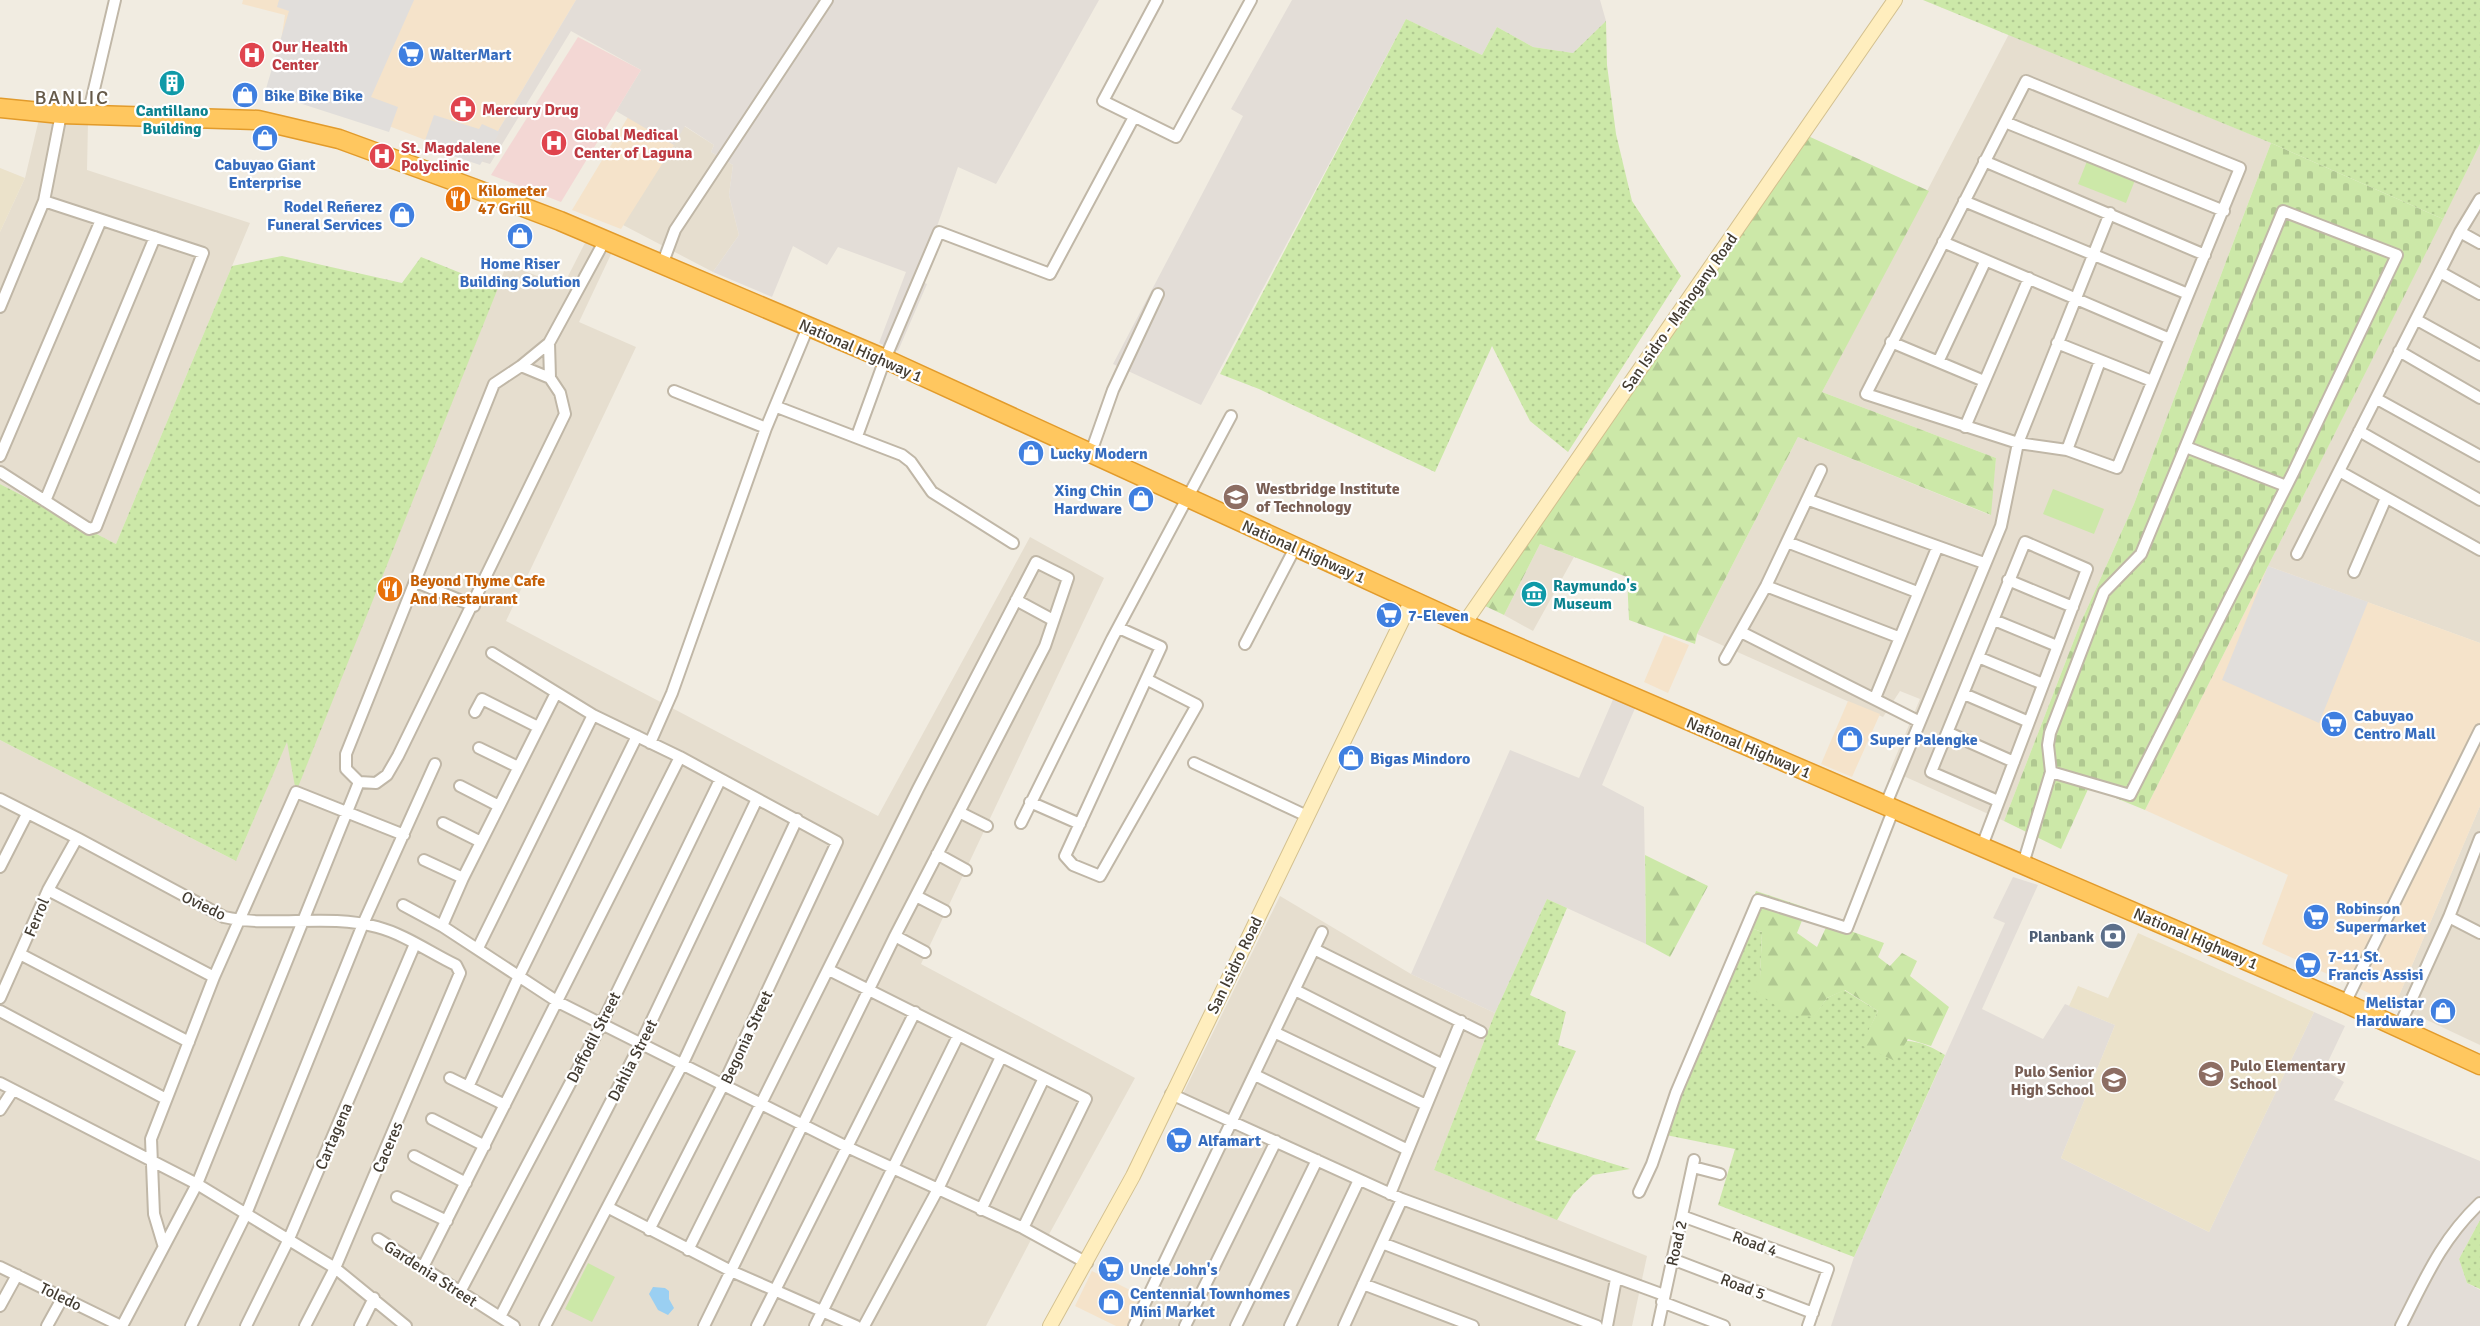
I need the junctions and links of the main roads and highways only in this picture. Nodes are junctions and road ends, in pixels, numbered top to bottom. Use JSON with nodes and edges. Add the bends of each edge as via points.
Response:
{"nodes":[{"id":1,"x":0,"y":108,"type":"edge"},
{"id":2,"x":2480,"y":1065,"type":"edge"}],
"edges":[{"from":1,"to":2,"type":"highway","name":"National Highway 1","via":[[61,114],[258,120],[339,139],[451,180],[605,240],[885,359],[1464,624],[2345,1002]]}]}
